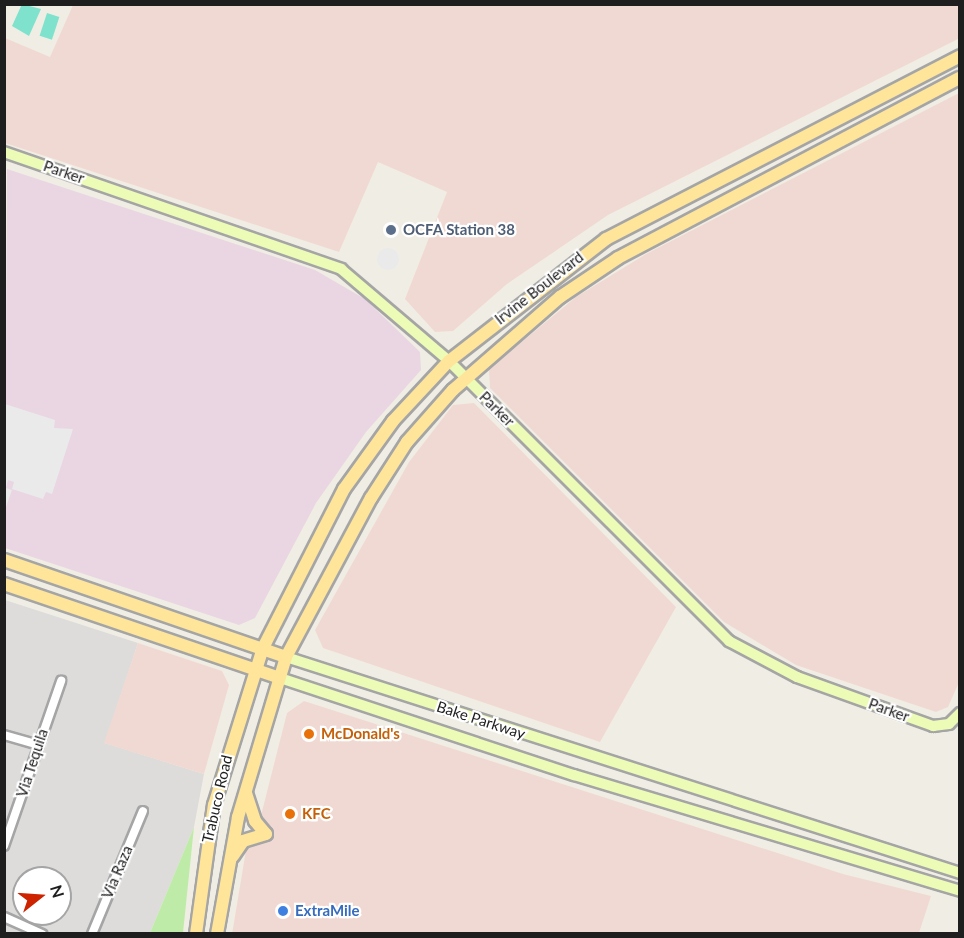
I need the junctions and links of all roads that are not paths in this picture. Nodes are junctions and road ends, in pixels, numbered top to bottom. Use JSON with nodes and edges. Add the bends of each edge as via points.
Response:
{"nodes":[{"id":1,"x":960,"y":56,"type":"edge"},
{"id":2,"x":960,"y":78,"type":"edge"},
{"id":3,"x":4,"y":152,"type":"edge"},
{"id":4,"x":449,"y":361,"type":"junction"},
{"id":5,"x":465,"y":377,"type":"junction"},
{"id":6,"x":4,"y":560,"type":"edge"},
{"id":7,"x":4,"y":584,"type":"edge"},
{"id":8,"x":263,"y":648,"type":"junction"},
{"id":9,"x":286,"y":657,"type":"junction"},
{"id":10,"x":256,"y":669,"type":"junction"},
{"id":11,"x":277,"y":677,"type":"junction"},
{"id":12,"x":60,"y":681,"type":"dead end"},
{"id":13,"x":960,"y":713,"type":"edge"},
{"id":14,"x":4,"y":735,"type":"edge"},
{"id":15,"x":38,"y":745,"type":"junction"},
{"id":16,"x":245,"y":791,"type":"junction"},
{"id":17,"x":143,"y":811,"type":"dead end"},
{"id":18,"x":4,"y":846,"type":"edge"},
{"id":19,"x":229,"y":862,"type":"junction"},
{"id":20,"x":960,"y":873,"type":"edge"},
{"id":21,"x":960,"y":891,"type":"edge"},
{"id":22,"x":4,"y":917,"type":"edge"},
{"id":23,"x":42,"y":933,"type":"edge"},
{"id":24,"x":92,"y":933,"type":"edge"},
{"id":25,"x":196,"y":933,"type":"edge"},
{"id":26,"x":217,"y":933,"type":"edge"}],
"edges":[{"from":1,"to":4,"type":"main road","name":"Irvine Boulevard","via":[[614,234],[551,276]]},
{"from":2,"to":5,"type":"main road","name":"Irvine Boulevard","via":[[650,239],[560,297]]},
{"from":3,"to":4,"type":"main road","name":"Parker","via":[[320,258],[376,293]]},
{"from":4,"to":5,"type":"main road","name":"Parker"},
{"from":4,"to":8,"type":"main road","name":"Irvine Boulevard","via":[[393,421],[344,489]]},
{"from":5,"to":9,"type":"main road","name":"Irvine Boulevard","via":[[407,442],[371,498]]},
{"from":5,"to":13,"type":"main road","name":"Parker","via":[[729,641],[797,678],[933,726],[949,724]]},
{"from":6,"to":8,"type":"main road","name":"Bake Parkway"},
{"from":7,"to":10,"type":"main road","name":"Bake Parkway"},
{"from":8,"to":9,"type":"main road","name":"Bake Parkway"},
{"from":8,"to":10,"type":"main road","name":"Irvine Boulevard"},
{"from":9,"to":11,"type":"main road","name":"Irvine Boulevard"},
{"from":9,"to":20,"type":"main road","name":"Bake Parkway"},
{"from":10,"to":11,"type":"main road","name":"Bake Parkway"},
{"from":10,"to":25,"type":"main road","name":"Trabuco Road","via":[[214,805]]},
{"from":11,"to":16,"type":"main road","name":"Trabuco Road"},
{"from":11,"to":21,"type":"main road","name":"Bake Parkway","via":[[574,775]]},
{"from":12,"to":15,"type":"street","name":"Via Tequila"},
{"from":14,"to":15,"type":"street"},
{"from":15,"to":18,"type":"street","name":"Via Tequila"},
{"from":16,"to":19,"type":"main road","name":"Trabuco Road"},
{"from":16,"to":19,"type":"main road","via":[[255,821],[266,834],[243,841]]},
{"from":17,"to":24,"type":"street","name":"Via Raza"},
{"from":19,"to":26,"type":"main road","name":"Trabuco Road"},
{"from":22,"to":23,"type":"street"}]}
